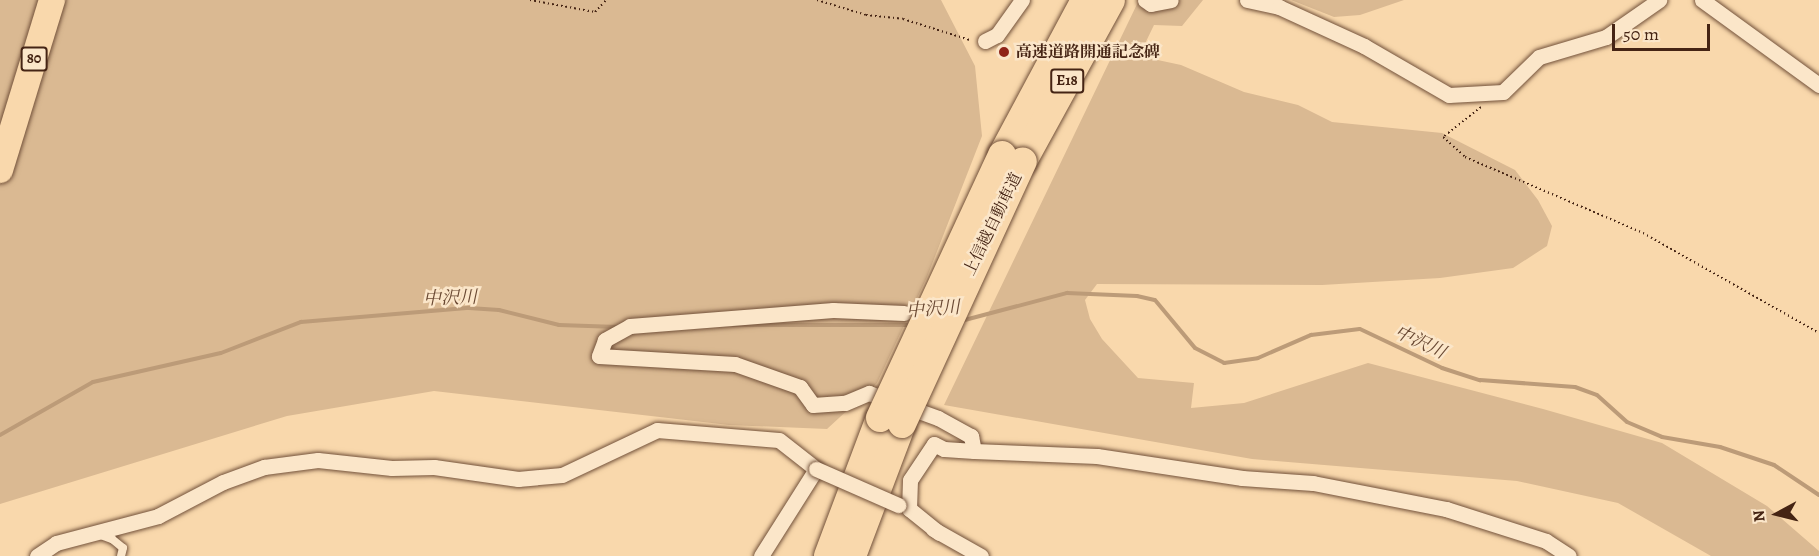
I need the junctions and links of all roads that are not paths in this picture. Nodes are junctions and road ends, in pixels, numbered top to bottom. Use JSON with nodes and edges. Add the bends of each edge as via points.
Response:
{"nodes":[{"id":1,"x":52,"y":0,"type":"edge"},
{"id":2,"x":1022,"y":0,"type":"edge"},
{"id":3,"x":1086,"y":0,"type":"edge"},
{"id":4,"x":1111,"y":0,"type":"edge"},
{"id":5,"x":1171,"y":0,"type":"edge"},
{"id":6,"x":1247,"y":0,"type":"edge"},
{"id":7,"x":1659,"y":0,"type":"edge"},
{"id":8,"x":1702,"y":0,"type":"edge"},
{"id":9,"x":1148,"y":2,"type":"edge"},
{"id":10,"x":985,"y":40,"type":"road end"},
{"id":11,"x":1818,"y":82,"type":"edge"},
{"id":12,"x":1013,"y":158,"type":"junction"},
{"id":13,"x":0,"y":170,"type":"edge"},
{"id":14,"x":904,"y":313,"type":"dead end"},
{"id":15,"x":891,"y":421,"type":"junction"},
{"id":16,"x":974,"y":451,"type":"junction"},
{"id":17,"x":816,"y":469,"type":"junction"},
{"id":18,"x":939,"y":533,"type":"junction"},
{"id":19,"x":96,"y":534,"type":"junction"},
{"id":20,"x":37,"y":556,"type":"edge"},
{"id":21,"x":122,"y":556,"type":"edge"},
{"id":22,"x":761,"y":556,"type":"edge"},
{"id":23,"x":828,"y":556,"type":"edge"},
{"id":24,"x":852,"y":556,"type":"edge"},
{"id":25,"x":981,"y":556,"type":"edge"},
{"id":26,"x":1569,"y":556,"type":"edge"}],
"edges":[{"from":1,"to":13,"type":"main road","number":"80"},
{"from":2,"to":10,"type":"street","via":[[997,35]]},
{"from":3,"to":12,"type":"highway","name":"上信越自動車道","number":"E18"},
{"from":4,"to":12,"type":"highway","name":"上信越自動車道","number":"E18"},
{"from":5,"to":9,"type":"street"},
{"from":6,"to":7,"type":"street","via":[[1279,7],[1364,46],[1449,95],[1503,92],[1539,57],[1606,37]]},
{"from":8,"to":11,"type":"street"},
{"from":12,"to":15,"type":"highway","name":"上信越自動車道","number":"E18","bridge":true},
{"from":14,"to":16,"type":"street","via":[[833,310],[630,326],[605,340],[599,356],[735,364],[800,387],[813,405],[845,403],[869,393],[938,418],[971,436]]},
{"from":15,"to":23,"type":"highway","name":"上信越自動車道","number":"E18"},
{"from":15,"to":24,"type":"highway","name":"上信越自動車道","number":"E18"},
{"from":16,"to":18,"type":"street","via":[[944,449],[933,444],[910,480],[909,509]]},
{"from":16,"to":26,"type":"street","via":[[1097,456],[1242,478],[1313,483],[1446,509],[1546,541]]},
{"from":17,"to":18,"type":"street","bridge":true,"via":[[898,505]]},
{"from":17,"to":19,"type":"street","via":[[779,440],[657,430],[562,474],[518,479],[434,467],[393,468],[318,460],[264,467],[223,482],[158,516]]},
{"from":17,"to":22,"type":"street"},
{"from":18,"to":25,"type":"street"},
{"from":19,"to":20,"type":"street","via":[[56,543]]},
{"from":19,"to":21,"type":"lane","via":[[112,538],[123,548]]}]}
